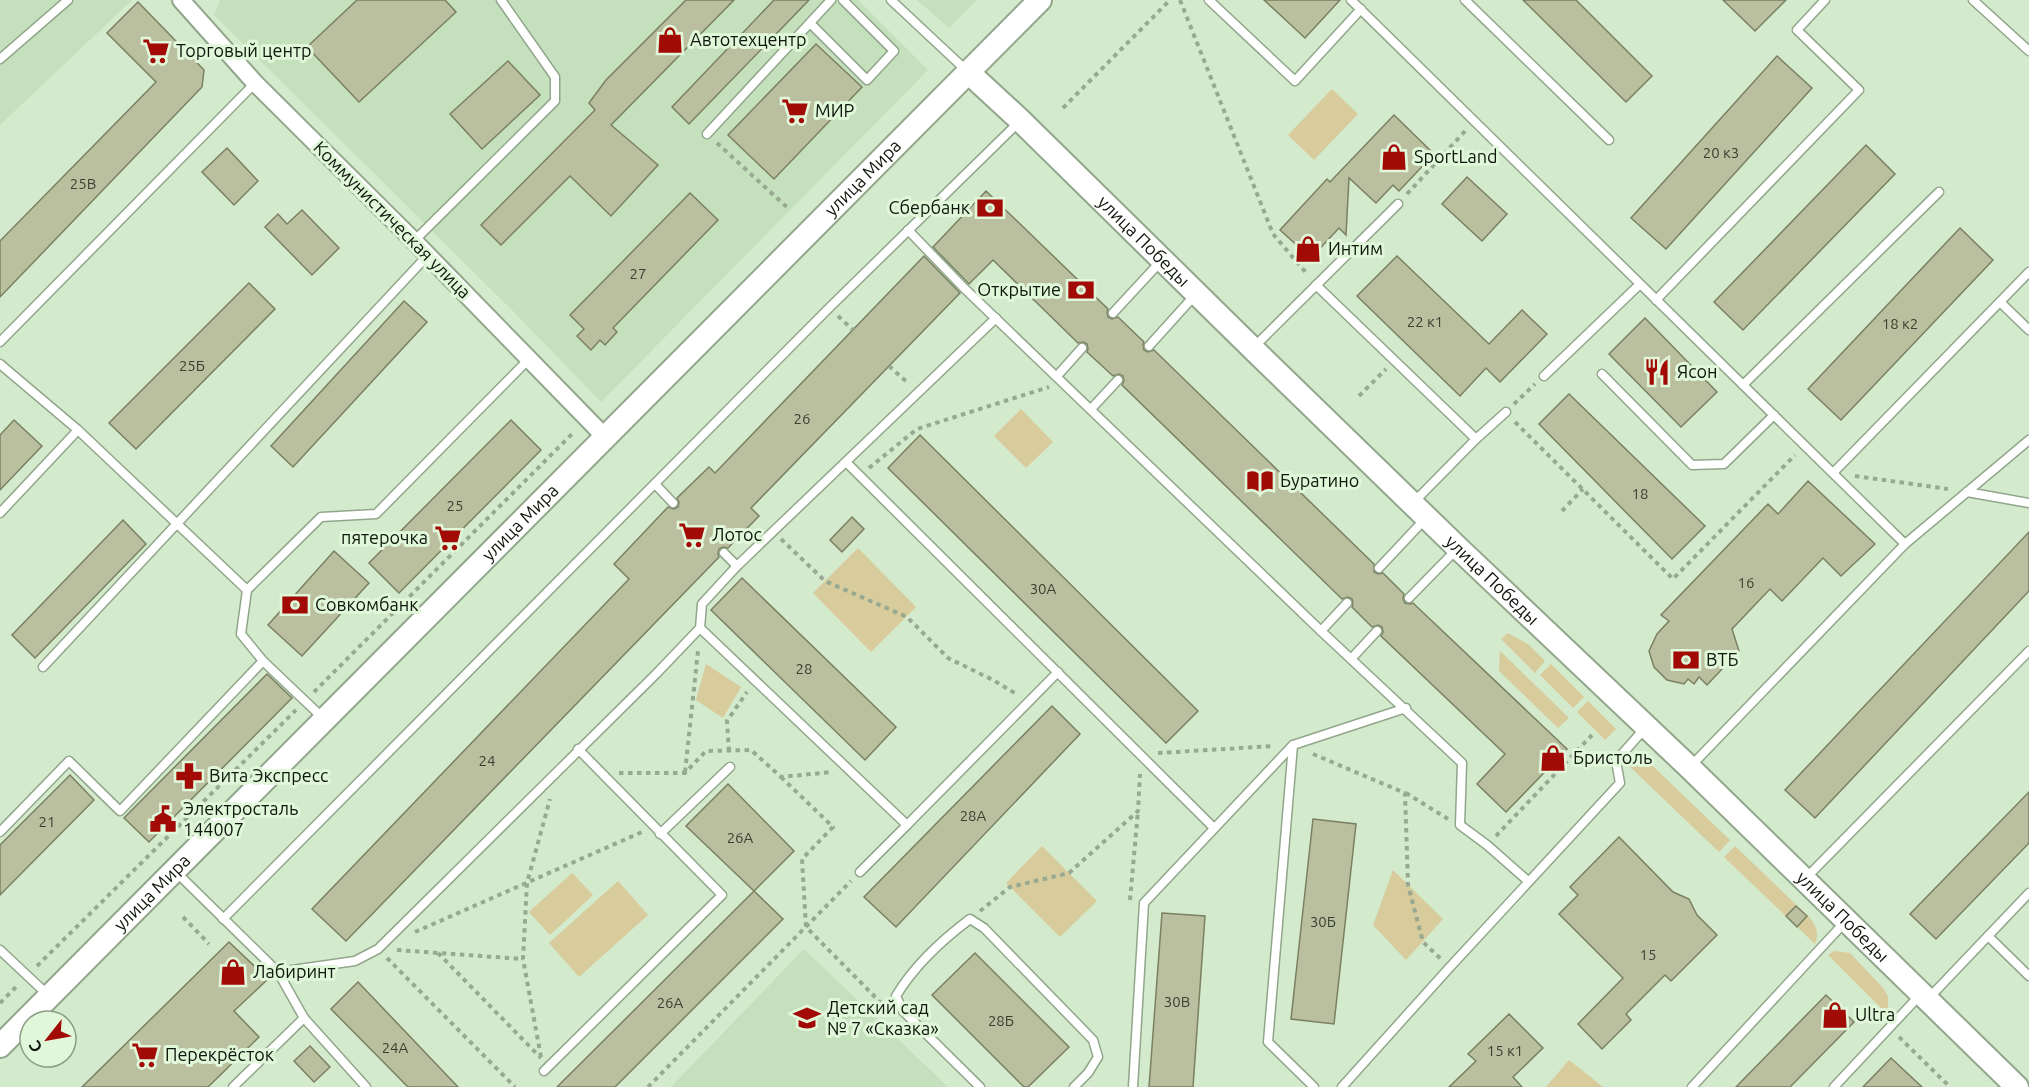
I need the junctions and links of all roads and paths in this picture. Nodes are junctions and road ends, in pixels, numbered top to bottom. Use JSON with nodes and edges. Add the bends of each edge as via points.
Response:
{"nodes":[{"id":1,"x":68,"y":0,"type":"edge"},
{"id":2,"x":181,"y":0,"type":"edge"},
{"id":3,"x":501,"y":0,"type":"edge"},
{"id":4,"x":831,"y":0,"type":"edge"},
{"id":5,"x":843,"y":0,"type":"edge"},
{"id":6,"x":891,"y":0,"type":"edge"},
{"id":7,"x":1040,"y":0,"type":"edge"},
{"id":8,"x":1170,"y":0,"type":"edge"},
{"id":9,"x":1180,"y":0,"type":"edge"},
{"id":10,"x":1209,"y":0,"type":"edge"},
{"id":11,"x":1351,"y":0,"type":"edge"},
{"id":12,"x":1465,"y":0,"type":"edge"},
{"id":13,"x":1824,"y":0,"type":"edge"},
{"id":14,"x":1973,"y":0,"type":"edge"},
{"id":15,"x":1361,"y":9,"type":"junction"},
{"id":16,"x":810,"y":23,"type":"junction"},
{"id":17,"x":2029,"y":51,"type":"edge"},
{"id":18,"x":0,"y":59,"type":"edge"},
{"id":19,"x":968,"y":72,"type":"junction"},
{"id":20,"x":255,"y":83,"type":"junction"},
{"id":21,"x":1063,"y":108,"type":"dead end"},
{"id":22,"x":1020,"y":120,"type":"junction"},
{"id":23,"x":1474,"y":121,"type":"junction"},
{"id":24,"x":708,"y":134,"type":"joint"},
{"id":25,"x":1609,"y":140,"type":"dead end"},
{"id":26,"x":1939,"y":192,"type":"dead end"},
{"id":27,"x":1398,"y":204,"type":"joint"},
{"id":28,"x":790,"y":210,"type":"dead end"},
{"id":29,"x":908,"y":230,"type":"junction"},
{"id":30,"x":414,"y":241,"type":"junction"},
{"id":31,"x":428,"y":255,"type":"junction"},
{"id":32,"x":1162,"y":260,"type":"junction"},
{"id":33,"x":2029,"y":272,"type":"edge"},
{"id":34,"x":1316,"y":285,"type":"junction"},
{"id":35,"x":1639,"y":285,"type":"junction"},
{"id":36,"x":1196,"y":293,"type":"junction"},
{"id":37,"x":1656,"y":300,"type":"junction"},
{"id":38,"x":2000,"y":302,"type":"junction"},
{"id":39,"x":829,"y":308,"type":"junction"},
{"id":40,"x":1113,"y":314,"type":"dead end"},
{"id":41,"x":996,"y":318,"type":"junction"},
{"id":42,"x":853,"y":330,"type":"dead end"},
{"id":43,"x":2029,"y":330,"type":"edge"},
{"id":44,"x":0,"y":342,"type":"edge"},
{"id":45,"x":1149,"y":346,"type":"dead end"},
{"id":46,"x":1082,"y":348,"type":"dead end"},
{"id":47,"x":1253,"y":349,"type":"junction"},
{"id":48,"x":530,"y":358,"type":"junction"},
{"id":49,"x":1394,"y":360,"type":"junction"},
{"id":50,"x":0,"y":364,"type":"edge"},
{"id":51,"x":889,"y":366,"type":"dead end"},
{"id":52,"x":1602,"y":374,"type":"dead end"},
{"id":53,"x":1544,"y":376,"type":"dead end"},
{"id":54,"x":1061,"y":379,"type":"junction"},
{"id":55,"x":1118,"y":380,"type":"dead end"},
{"id":56,"x":1743,"y":385,"type":"junction"},
{"id":57,"x":1530,"y":389,"type":"dead end"},
{"id":58,"x":918,"y":393,"type":"junction"},
{"id":59,"x":1359,"y":396,"type":"dead end"},
{"id":60,"x":1518,"y":400,"type":"dead end"},
{"id":61,"x":1091,"y":409,"type":"junction"},
{"id":62,"x":1506,"y":412,"type":"joint"},
{"id":63,"x":1774,"y":415,"type":"junction"},
{"id":64,"x":78,"y":430,"type":"junction"},
{"id":65,"x":572,"y":434,"type":"dead end"},
{"id":66,"x":605,"y":437,"type":"junction"},
{"id":67,"x":1476,"y":439,"type":"junction"},
{"id":68,"x":2029,"y":440,"type":"edge"},
{"id":69,"x":1804,"y":446,"type":"junction"},
{"id":70,"x":846,"y":462,"type":"junction"},
{"id":71,"x":1833,"y":473,"type":"junction"},
{"id":72,"x":860,"y":476,"type":"junction"},
{"id":73,"x":655,"y":484,"type":"junction"},
{"id":74,"x":1583,"y":489,"type":"junction"},
{"id":75,"x":1967,"y":492,"type":"junction"},
{"id":76,"x":673,"y":503,"type":"dead end"},
{"id":77,"x":2029,"y":503,"type":"edge"},
{"id":78,"x":1420,"y":509,"type":"junction"},
{"id":79,"x":1562,"y":511,"type":"dead end"},
{"id":80,"x":0,"y":513,"type":"edge"},
{"id":81,"x":177,"y":523,"type":"junction"},
{"id":82,"x":773,"y":532,"type":"junction"},
{"id":83,"x":1905,"y":544,"type":"junction"},
{"id":84,"x":1458,"y":548,"type":"junction"},
{"id":85,"x":724,"y":553,"type":"dead end"},
{"id":86,"x":737,"y":566,"type":"junction"},
{"id":87,"x":1379,"y":568,"type":"dead end"},
{"id":88,"x":247,"y":590,"type":"junction"},
{"id":89,"x":1409,"y":598,"type":"dead end"},
{"id":90,"x":1347,"y":603,"type":"dead end"},
{"id":91,"x":700,"y":628,"type":"junction"},
{"id":92,"x":1321,"y":631,"type":"junction"},
{"id":93,"x":1377,"y":631,"type":"dead end"},
{"id":94,"x":2029,"y":651,"type":"edge"},
{"id":95,"x":1352,"y":659,"type":"junction"},
{"id":96,"x":263,"y":661,"type":"junction"},
{"id":97,"x":44,"y":667,"type":"dead end"},
{"id":98,"x":1058,"y":672,"type":"junction"},
{"id":99,"x":756,"y":680,"type":"junction"},
{"id":100,"x":305,"y":701,"type":"junction"},
{"id":101,"x":1028,"y":702,"type":"junction"},
{"id":102,"x":1406,"y":708,"type":"junction"},
{"id":103,"x":324,"y":719,"type":"junction"},
{"id":104,"x":1646,"y":727,"type":"junction"},
{"id":105,"x":1592,"y":735,"type":"dead end"},
{"id":106,"x":1293,"y":745,"type":"junction"},
{"id":107,"x":578,"y":749,"type":"junction"},
{"id":108,"x":729,"y":751,"type":"dead end"},
{"id":109,"x":1140,"y":754,"type":"junction"},
{"id":110,"x":730,"y":767,"type":"dead end"},
{"id":111,"x":1690,"y":768,"type":"junction"},
{"id":112,"x":559,"y":769,"type":"junction"},
{"id":113,"x":685,"y":773,"type":"dead end"},
{"id":114,"x":781,"y":777,"type":"dead end"},
{"id":115,"x":1405,"y":793,"type":"junction"},
{"id":116,"x":1138,"y":811,"type":"junction"},
{"id":117,"x":907,"y":825,"type":"junction"},
{"id":118,"x":1460,"y":825,"type":"junction"},
{"id":119,"x":1214,"y":828,"type":"junction"},
{"id":120,"x":657,"y":831,"type":"junction"},
{"id":121,"x":0,"y":832,"type":"edge"},
{"id":122,"x":1487,"y":845,"type":"junction"},
{"id":123,"x":174,"y":871,"type":"junction"},
{"id":124,"x":860,"y":872,"type":"joint"},
{"id":125,"x":1804,"y":880,"type":"junction"},
{"id":126,"x":1528,"y":881,"type":"junction"},
{"id":127,"x":527,"y":883,"type":"junction"},
{"id":128,"x":2029,"y":893,"type":"edge"},
{"id":129,"x":1128,"y":911,"type":"dead end"},
{"id":130,"x":183,"y":917,"type":"dead end"},
{"id":131,"x":223,"y":919,"type":"junction"},
{"id":132,"x":970,"y":919,"type":"junction"},
{"id":133,"x":1846,"y":921,"type":"junction"},
{"id":134,"x":806,"y":927,"type":"junction"},
{"id":135,"x":410,"y":935,"type":"dead end"},
{"id":136,"x":1988,"y":936,"type":"junction"},
{"id":137,"x":209,"y":944,"type":"dead end"},
{"id":138,"x":378,"y":949,"type":"junction"},
{"id":139,"x":0,"y":950,"type":"edge"},
{"id":140,"x":438,"y":953,"type":"junction"},
{"id":141,"x":523,"y":959,"type":"junction"},
{"id":142,"x":1450,"y":967,"type":"junction"},
{"id":143,"x":278,"y":972,"type":"junction"},
{"id":144,"x":27,"y":976,"type":"junction"},
{"id":145,"x":2029,"y":976,"type":"edge"},
{"id":146,"x":1924,"y":996,"type":"junction"},
{"id":147,"x":49,"y":997,"type":"junction"},
{"id":148,"x":0,"y":1003,"type":"edge"},
{"id":149,"x":885,"y":1007,"type":"dead end"},
{"id":150,"x":304,"y":1018,"type":"junction"},
{"id":151,"x":1890,"y":1028,"type":"junction"},
{"id":152,"x":0,"y":1046,"type":"edge"},
{"id":153,"x":544,"y":1071,"type":"dead end"},
{"id":154,"x":232,"y":1087,"type":"edge"},
{"id":155,"x":366,"y":1087,"type":"edge"},
{"id":156,"x":515,"y":1087,"type":"edge"},
{"id":157,"x":648,"y":1087,"type":"edge"},
{"id":158,"x":980,"y":1087,"type":"edge"},
{"id":159,"x":1074,"y":1087,"type":"edge"},
{"id":160,"x":1133,"y":1087,"type":"edge"},
{"id":161,"x":1314,"y":1087,"type":"edge"},
{"id":162,"x":1342,"y":1087,"type":"edge"},
{"id":163,"x":1692,"y":1087,"type":"edge"},
{"id":164,"x":1834,"y":1087,"type":"edge"},
{"id":165,"x":1950,"y":1087,"type":"edge"},
{"id":166,"x":2017,"y":1087,"type":"edge"}],
"edges":[{"from":1,"to":18,"type":"lane"},
{"from":2,"to":20,"type":"street","name":"Коммунистическая улица"},
{"from":3,"to":30,"type":"lane","via":[[555,77],[555,101]]},
{"from":4,"to":16,"type":"lane"},
{"from":5,"to":16,"type":"lane","via":[[894,51],[867,80]]},
{"from":6,"to":19,"type":"lane"},
{"from":7,"to":19,"type":"main road","name":"улица Мира"},
{"from":8,"to":21,"type":"path"},
{"from":9,"to":34,"type":"path","via":[[1273,234]]},
{"from":10,"to":15,"type":"lane","via":[[1295,81]]},
{"from":11,"to":15,"type":"lane"},
{"from":12,"to":25,"type":"lane"},
{"from":13,"to":37,"type":"lane","via":[[1797,30],[1859,90]]},
{"from":14,"to":17,"type":"lane"},
{"from":15,"to":23,"type":"lane"},
{"from":16,"to":24,"type":"lane"},
{"from":19,"to":22,"type":"main road","name":"улица Победы"},
{"from":19,"to":66,"type":"main road","name":"улица Мира"},
{"from":20,"to":30,"type":"street","name":"Коммунистическая улица"},
{"from":20,"to":44,"type":"lane"},
{"from":22,"to":29,"type":"lane"},
{"from":22,"to":32,"type":"main road","name":"улица Победы"},
{"from":23,"to":27,"type":"path"},
{"from":23,"to":35,"type":"lane"},
{"from":24,"to":28,"type":"path"},
{"from":26,"to":56,"type":"lane"},
{"from":27,"to":34,"type":"lane"},
{"from":29,"to":39,"type":"lane"},
{"from":29,"to":41,"type":"lane"},
{"from":30,"to":31,"type":"street","name":"Коммунистическая улица"},
{"from":31,"to":48,"type":"street","name":"Коммунистическая улица"},
{"from":31,"to":81,"type":"lane"},
{"from":32,"to":36,"type":"main road","name":"улица Победы"},
{"from":32,"to":40,"type":"lane"},
{"from":33,"to":38,"type":"lane"},
{"from":34,"to":47,"type":"lane"},
{"from":34,"to":49,"type":"lane"},
{"from":35,"to":37,"type":"lane"},
{"from":35,"to":53,"type":"lane"},
{"from":36,"to":45,"type":"lane"},
{"from":36,"to":47,"type":"main road","name":"улица Победы"},
{"from":37,"to":56,"type":"lane"},
{"from":38,"to":43,"type":"lane"},
{"from":38,"to":71,"type":"lane"},
{"from":39,"to":42,"type":"path"},
{"from":39,"to":73,"type":"lane"},
{"from":41,"to":54,"type":"lane"},
{"from":41,"to":58,"type":"lane"},
{"from":46,"to":54,"type":"lane"},
{"from":47,"to":78,"type":"main road","name":"улица Победы"},
{"from":48,"to":66,"type":"street","name":"Коммунистическая улица"},
{"from":48,"to":88,"type":"lane","via":[[376,514],[321,517]]},
{"from":49,"to":59,"type":"path"},
{"from":49,"to":67,"type":"lane"},
{"from":50,"to":64,"type":"lane"},
{"from":51,"to":58,"type":"path"},
{"from":52,"to":63,"type":"lane","via":[[1692,465],[1724,464]]},
{"from":54,"to":61,"type":"lane"},
{"from":54,"to":72,"type":"path","via":[[917,429]]},
{"from":55,"to":61,"type":"lane"},
{"from":56,"to":63,"type":"lane"},
{"from":57,"to":60,"type":"path"},
{"from":58,"to":70,"type":"lane"},
{"from":61,"to":92,"type":"lane"},
{"from":62,"to":67,"type":"lane"},
{"from":62,"to":74,"type":"path"},
{"from":63,"to":69,"type":"lane"},
{"from":64,"to":80,"type":"lane"},
{"from":64,"to":81,"type":"lane"},
{"from":65,"to":100,"type":"path"},
{"from":66,"to":103,"type":"main road","name":"улица Мира"},
{"from":67,"to":78,"type":"lane"},
{"from":68,"to":75,"type":"lane"},
{"from":69,"to":71,"type":"lane"},
{"from":69,"to":74,"type":"path","via":[[1673,579]]},
{"from":70,"to":72,"type":"lane"},
{"from":70,"to":82,"type":"lane"},
{"from":71,"to":75,"type":"path"},
{"from":71,"to":83,"type":"lane"},
{"from":72,"to":98,"type":"lane"},
{"from":73,"to":76,"type":"lane"},
{"from":73,"to":131,"type":"lane"},
{"from":74,"to":79,"type":"path"},
{"from":75,"to":77,"type":"lane"},
{"from":75,"to":83,"type":"lane"},
{"from":78,"to":84,"type":"main road","name":"улица Победы"},
{"from":78,"to":87,"type":"lane"},
{"from":81,"to":88,"type":"lane"},
{"from":81,"to":97,"type":"lane"},
{"from":82,"to":86,"type":"lane"},
{"from":82,"to":101,"type":"path","via":[[825,580],[907,617],[948,658]]},
{"from":83,"to":111,"type":"lane"},
{"from":84,"to":89,"type":"lane"},
{"from":84,"to":104,"type":"main road","name":"улица Победы"},
{"from":85,"to":86,"type":"lane"},
{"from":86,"to":91,"type":"lane","via":[[702,604]]},
{"from":88,"to":96,"type":"lane","via":[[241,634]]},
{"from":90,"to":92,"type":"lane"},
{"from":91,"to":99,"type":"lane"},
{"from":91,"to":107,"type":"lane"},
{"from":91,"to":113,"type":"path"},
{"from":92,"to":95,"type":"lane"},
{"from":93,"to":95,"type":"lane"},
{"from":94,"to":125,"type":"lane"},
{"from":95,"to":102,"type":"lane"},
{"from":96,"to":100,"type":"lane"},
{"from":96,"to":121,"type":"lane","via":[[120,811],[69,761]]},
{"from":98,"to":101,"type":"lane"},
{"from":98,"to":109,"type":"lane"},
{"from":99,"to":108,"type":"path","via":[[727,721]]},
{"from":99,"to":117,"type":"lane"},
{"from":100,"to":103,"type":"lane"},
{"from":100,"to":144,"type":"path"},
{"from":101,"to":117,"type":"lane"},
{"from":102,"to":106,"type":"lane"},
{"from":102,"to":118,"type":"lane","via":[[1462,763]]},
{"from":103,"to":123,"type":"main road","name":"улица Мира"},
{"from":104,"to":111,"type":"main road","name":"улица Победы"},
{"from":104,"to":126,"type":"lane","via":[[1616,761],[1620,783]]},
{"from":105,"to":122,"type":"path"},
{"from":106,"to":109,"type":"path"},
{"from":106,"to":115,"type":"path"},
{"from":106,"to":119,"type":"lane"},
{"from":106,"to":161,"type":"lane","via":[[1268,1042]]},
{"from":107,"to":112,"type":"lane"},
{"from":107,"to":120,"type":"lane"},
{"from":109,"to":116,"type":"path"},
{"from":109,"to":119,"type":"lane"},
{"from":110,"to":120,"type":"lane"},
{"from":111,"to":125,"type":"main road","name":"улица Победы"},
{"from":112,"to":127,"type":"path"},
{"from":112,"to":138,"type":"lane"},
{"from":114,"to":134,"type":"path","via":[[833,827],[802,859]]},
{"from":115,"to":118,"type":"path"},
{"from":115,"to":142,"type":"path","via":[[1408,885],[1423,942]]},
{"from":116,"to":129,"type":"path"},
{"from":116,"to":132,"type":"path","via":[[1069,873],[1010,887]]},
{"from":117,"to":124,"type":"lane"},
{"from":118,"to":122,"type":"lane"},
{"from":119,"to":160,"type":"lane","via":[[1144,903]]},
{"from":120,"to":127,"type":"path"},
{"from":120,"to":153,"type":"lane","via":[[722,895]]},
{"from":122,"to":126,"type":"lane"},
{"from":123,"to":131,"type":"lane"},
{"from":123,"to":147,"type":"main road","name":"улица Мира"},
{"from":124,"to":134,"type":"path"},
{"from":125,"to":133,"type":"main road","name":"улица Победы"},
{"from":126,"to":142,"type":"lane"},
{"from":127,"to":135,"type":"path"},
{"from":127,"to":141,"type":"path"},
{"from":128,"to":136,"type":"lane"},
{"from":130,"to":137,"type":"path"},
{"from":131,"to":143,"type":"lane"},
{"from":132,"to":158,"type":"lane","via":[[906,979],[896,996],[903,1011]]},
{"from":132,"to":159,"type":"lane","via":[[984,928],[1094,1040],[1098,1058]]},
{"from":133,"to":146,"type":"main road","name":"улица Победы"},
{"from":133,"to":163,"type":"lane"},
{"from":134,"to":149,"type":"path"},
{"from":134,"to":157,"type":"path"},
{"from":136,"to":145,"type":"lane"},
{"from":136,"to":146,"type":"lane"},
{"from":138,"to":140,"type":"path"},
{"from":138,"to":143,"type":"lane","via":[[355,961]]},
{"from":138,"to":156,"type":"path"},
{"from":139,"to":144,"type":"lane"},
{"from":140,"to":141,"type":"path"},
{"from":140,"to":141,"type":"path","via":[[542,1059]]},
{"from":142,"to":162,"type":"lane"},
{"from":143,"to":150,"type":"lane"},
{"from":144,"to":147,"type":"lane"},
{"from":144,"to":148,"type":"path"},
{"from":146,"to":151,"type":"lane"},
{"from":146,"to":166,"type":"main road","name":"улица Победы"},
{"from":147,"to":152,"type":"main road","name":"улица Мира"},
{"from":150,"to":154,"type":"lane"},
{"from":150,"to":155,"type":"lane"},
{"from":151,"to":164,"type":"lane"},
{"from":151,"to":165,"type":"path"}]}
